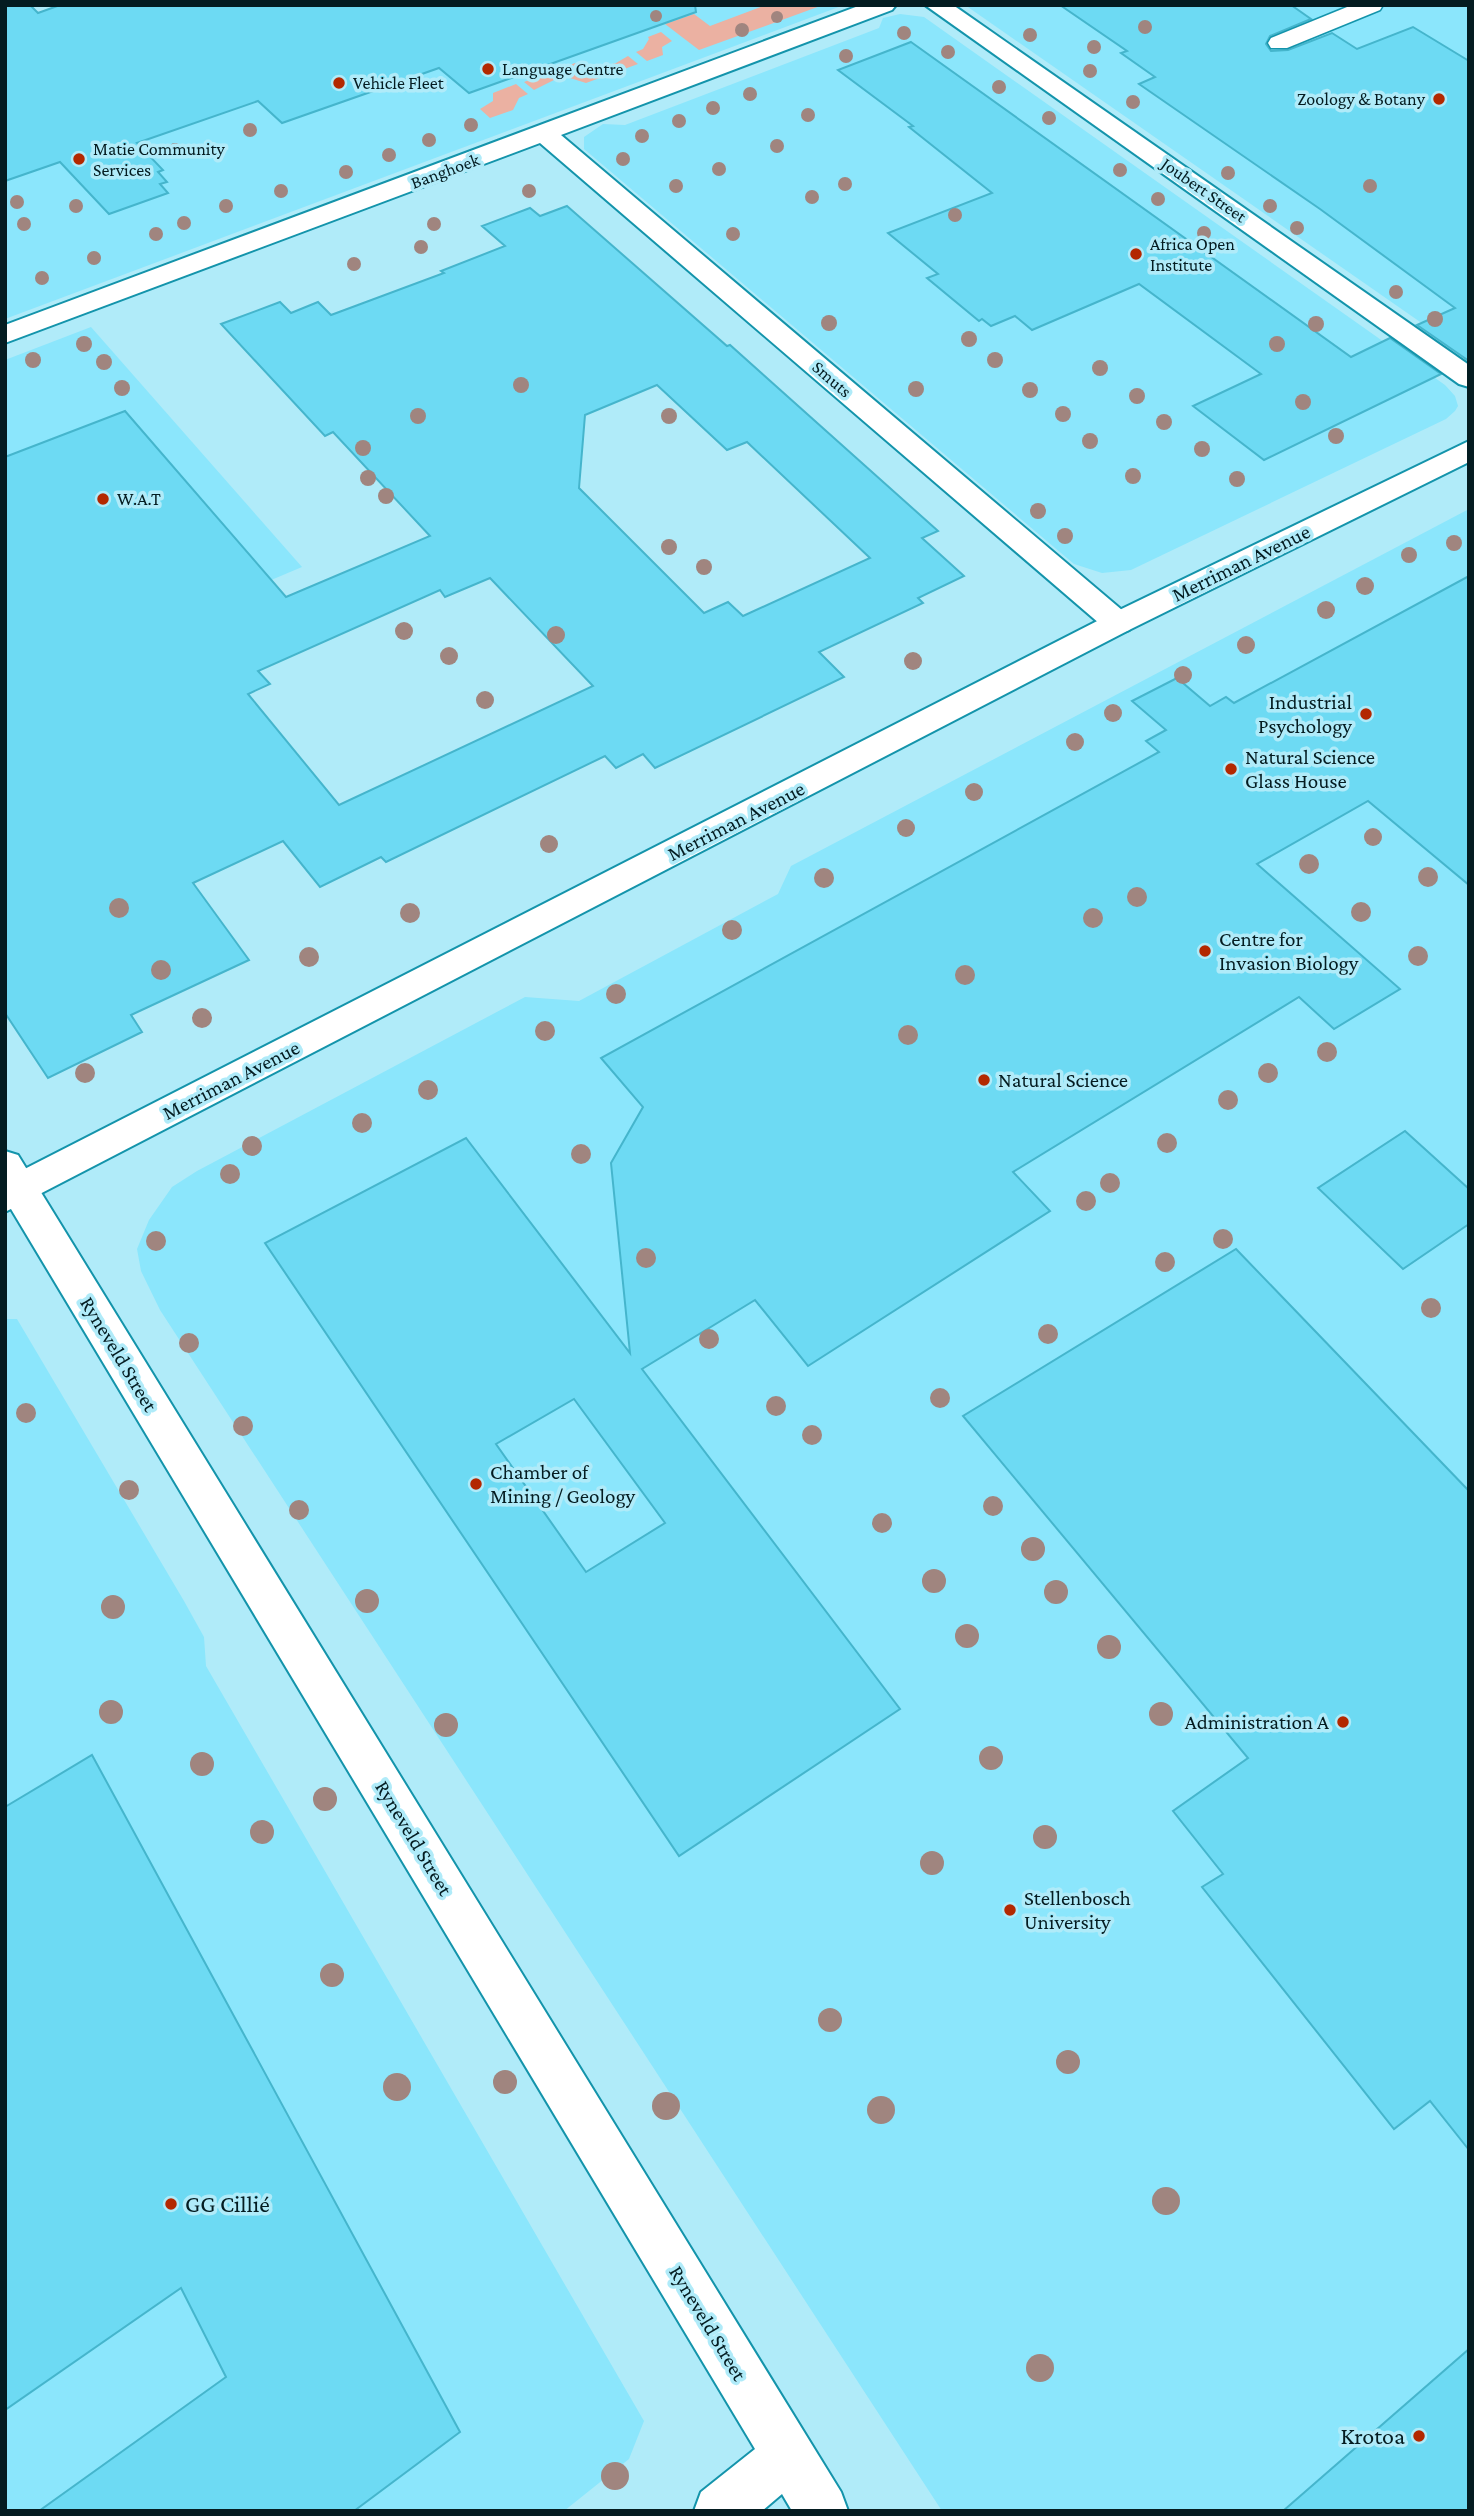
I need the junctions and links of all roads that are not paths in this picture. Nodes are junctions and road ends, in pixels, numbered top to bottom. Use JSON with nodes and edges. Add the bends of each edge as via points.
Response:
{"nodes":[{"id":1,"x":884,"y":5,"type":"edge"},
{"id":2,"x":937,"y":5,"type":"edge"},
{"id":3,"x":1372,"y":5,"type":"edge"},
{"id":4,"x":1279,"y":43,"type":"dead end"},
{"id":5,"x":545,"y":134,"type":"junction"},
{"id":6,"x":5,"y":335,"type":"edge"},
{"id":7,"x":1469,"y":378,"type":"edge"},
{"id":8,"x":1469,"y":450,"type":"edge"},
{"id":9,"x":1118,"y":624,"type":"junction"},
{"id":10,"x":10,"y":1184,"type":"edge"},
{"id":11,"x":788,"y":2456,"type":"junction"},
{"id":12,"x":720,"y":2511,"type":"edge"},
{"id":13,"x":822,"y":2511,"type":"edge"}],
"edges":[{"from":1,"to":5,"type":"street","name":"Banghoek"},
{"from":2,"to":7,"type":"street","name":"Joubert Street"},
{"from":3,"to":4,"type":"lane"},
{"from":5,"to":6,"type":"street","name":"Banghoek"},
{"from":5,"to":9,"type":"street","name":"Smuts"},
{"from":8,"to":9,"type":"street","name":"Merriman Avenue"},
{"from":9,"to":10,"type":"street","name":"Merriman Avenue"},
{"from":10,"to":11,"type":"street","name":"Ryneveld Street"},
{"from":11,"to":12,"type":"street"},
{"from":11,"to":13,"type":"street","name":"Ryneveld Street"}]}
